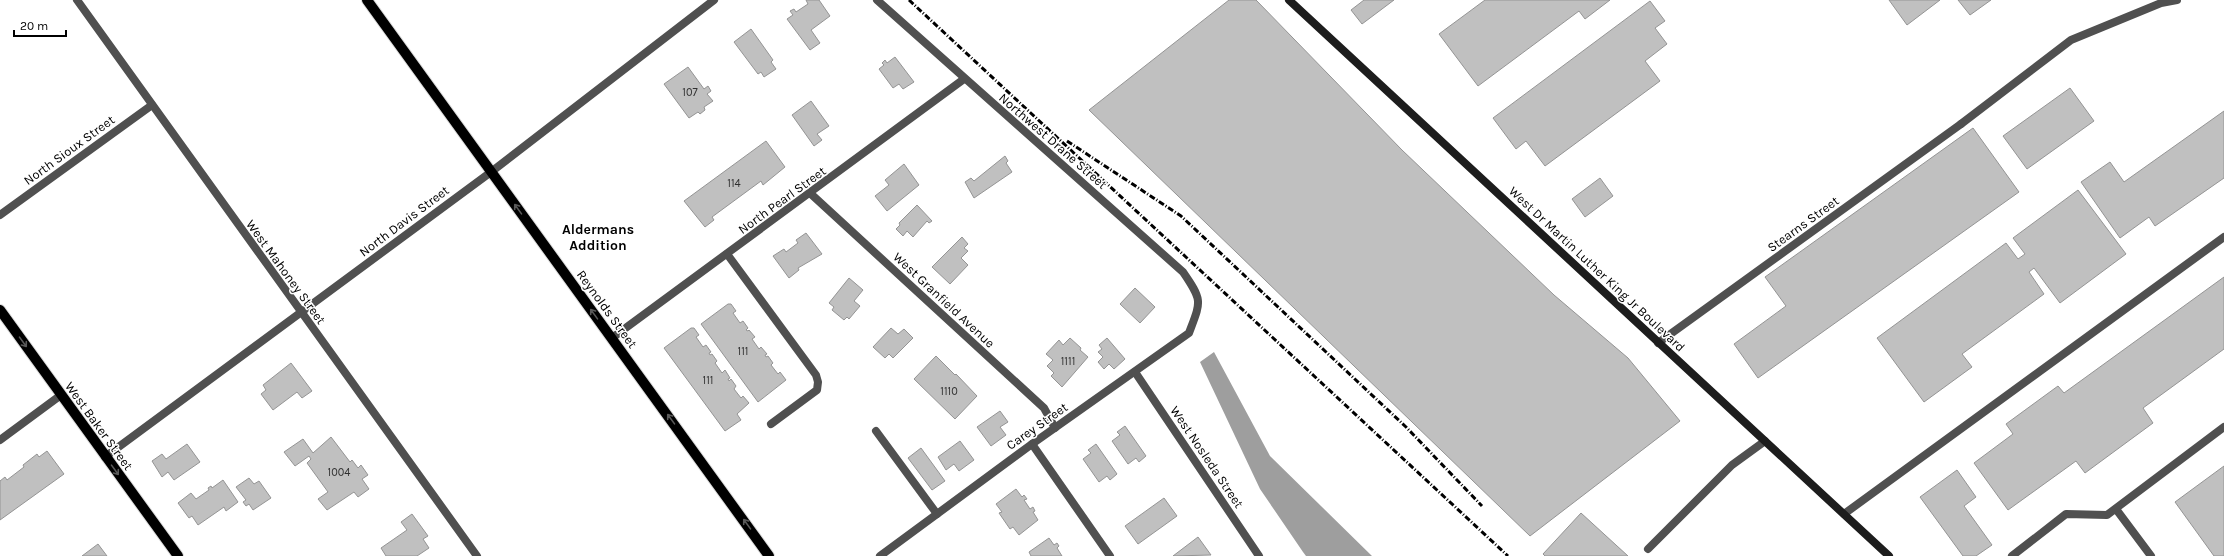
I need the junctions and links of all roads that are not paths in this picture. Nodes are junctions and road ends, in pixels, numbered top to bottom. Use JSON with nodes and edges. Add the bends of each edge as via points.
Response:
{"nodes":[{"id":1,"x":77,"y":0,"type":"edge"},
{"id":2,"x":367,"y":0,"type":"edge"},
{"id":3,"x":714,"y":0,"type":"edge"},
{"id":4,"x":877,"y":0,"type":"edge"},
{"id":5,"x":1288,"y":0,"type":"edge"},
{"id":6,"x":2177,"y":0,"type":"edge"},
{"id":7,"x":964,"y":79,"type":"junction"},
{"id":8,"x":152,"y":104,"type":"junction"},
{"id":9,"x":491,"y":172,"type":"junction"},
{"id":10,"x":811,"y":194,"type":"junction"},
{"id":11,"x":0,"y":215,"type":"edge"},
{"id":12,"x":2224,"y":237,"type":"edge"},
{"id":13,"x":727,"y":254,"type":"junction"},
{"id":14,"x":1198,"y":309,"type":"joint"},
{"id":15,"x":0,"y":310,"type":"edge"},
{"id":16,"x":300,"y":313,"type":"junction"},
{"id":17,"x":612,"y":338,"type":"junction"},
{"id":18,"x":1658,"y":343,"type":"junction"},
{"id":19,"x":1135,"y":372,"type":"junction"},
{"id":20,"x":61,"y":395,"type":"junction"},
{"id":21,"x":770,"y":424,"type":"dead end"},
{"id":22,"x":2224,"y":427,"type":"edge"},
{"id":23,"x":1056,"y":428,"type":"junction"},
{"id":24,"x":876,"y":431,"type":"dead end"},
{"id":25,"x":0,"y":440,"type":"edge"},
{"id":26,"x":1765,"y":441,"type":"junction"},
{"id":27,"x":1032,"y":444,"type":"junction"},
{"id":28,"x":106,"y":457,"type":"junction"},
{"id":29,"x":2116,"y":508,"type":"junction"},
{"id":30,"x":937,"y":514,"type":"junction"},
{"id":31,"x":1844,"y":514,"type":"junction"},
{"id":32,"x":1648,"y":549,"type":"dead end"},
{"id":33,"x":2022,"y":553,"type":"edge"},
{"id":34,"x":178,"y":556,"type":"edge"},
{"id":35,"x":477,"y":556,"type":"edge"},
{"id":36,"x":769,"y":556,"type":"edge"},
{"id":37,"x":880,"y":556,"type":"edge"},
{"id":38,"x":1110,"y":556,"type":"edge"},
{"id":39,"x":1259,"y":556,"type":"edge"},
{"id":40,"x":1889,"y":556,"type":"edge"},
{"id":41,"x":2012,"y":556,"type":"edge"},
{"id":42,"x":2151,"y":556,"type":"edge"}],
"edges":[{"from":1,"to":8,"type":"street","name":"West Mahoney Street"},
{"from":2,"to":9,"type":"main road","name":"Reynolds Street"},
{"from":3,"to":9,"type":"street","name":"North Davis Street"},
{"from":4,"to":7,"type":"street","name":"Northwest Drane Street"},
{"from":5,"to":18,"type":"street","name":"West Dr Martin Luther King Jr Boulevard"},
{"from":6,"to":18,"type":"street","name":"Stearns Street","via":[[2161,3],[2071,40],[1961,124]]},
{"from":7,"to":10,"type":"street","name":"North Pearl Street"},
{"from":7,"to":14,"type":"street","name":"Northwest Drane Street","via":[[1183,272],[1198,294]]},
{"from":8,"to":11,"type":"street","name":"North Sioux Street"},
{"from":8,"to":16,"type":"street","name":"West Mahoney Street"},
{"from":9,"to":16,"type":"street","name":"North Davis Street"},
{"from":17,"to":9,"type":"main road","name":"Reynolds Street","one_way":true},
{"from":10,"to":13,"type":"street","name":"North Pearl Street"},
{"from":10,"to":23,"type":"street","name":"West Granfield Avenue","via":[[1044,408]]},
{"from":12,"to":31,"type":"street"},
{"from":13,"to":17,"type":"street","name":"North Pearl Street"},
{"from":13,"to":21,"type":"street","via":[[816,375],[818,382],[817,390]]},
{"from":14,"to":19,"type":"street","name":"Carey Street","via":[[1189,333]]},
{"from":15,"to":20,"type":"main road","name":"West Baker Street","one_way":true},
{"from":16,"to":28,"type":"street","name":"North Davis Street"},
{"from":16,"to":35,"type":"street","name":"West Mahoney Street"},
{"from":36,"to":17,"type":"main road","name":"Reynolds Street","one_way":true},
{"from":18,"to":26,"type":"street","name":"West Dr Martin Luther King Jr Boulevard"},
{"from":19,"to":23,"type":"street","name":"Carey Street"},
{"from":19,"to":39,"type":"street","name":"West Nosleda Street"},
{"from":20,"to":25,"type":"street"},
{"from":20,"to":28,"type":"main road","name":"West Baker Street"},
{"from":22,"to":29,"type":"street"},
{"from":23,"to":27,"type":"street","name":"Carey Street"},
{"from":24,"to":30,"type":"street"},
{"from":26,"to":31,"type":"street","name":"West Dr Martin Luther King Jr Boulevard"},
{"from":26,"to":32,"type":"street","via":[[1732,465]]},
{"from":27,"to":30,"type":"street","name":"Carey Street"},
{"from":27,"to":38,"type":"street"},
{"from":28,"to":34,"type":"main road","name":"West Baker Street","one_way":true},
{"from":29,"to":33,"type":"street","via":[[2107,515],[2066,514]]},
{"from":29,"to":42,"type":"street"},
{"from":30,"to":37,"type":"street","name":"Carey Street"},
{"from":31,"to":40,"type":"street","name":"West Dr Martin Luther King Jr Boulevard"},
{"from":33,"to":41,"type":"street"}]}
